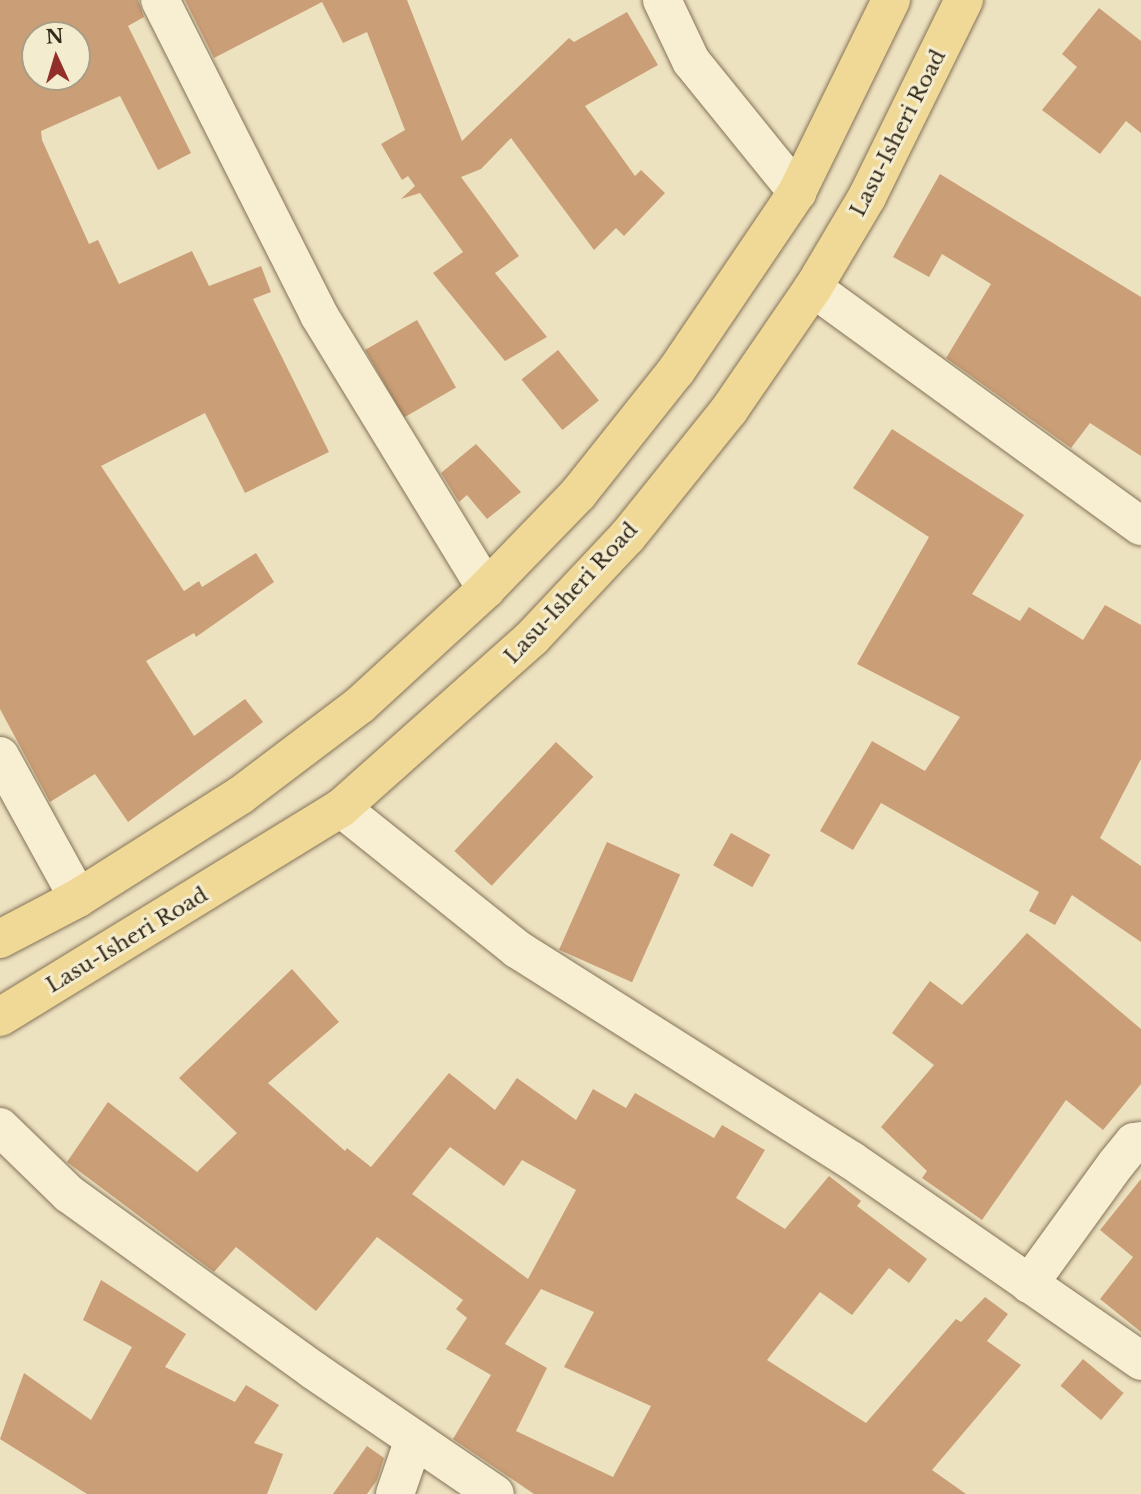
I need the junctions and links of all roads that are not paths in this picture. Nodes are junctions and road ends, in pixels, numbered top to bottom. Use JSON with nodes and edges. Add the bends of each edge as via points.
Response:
{"nodes":[{"id":1,"x":160,"y":0,"type":"edge"},
{"id":2,"x":663,"y":0,"type":"edge"},
{"id":3,"x":891,"y":0,"type":"edge"},
{"id":4,"x":964,"y":0,"type":"edge"},
{"id":5,"x":797,"y":192,"type":"junction"},
{"id":6,"x":813,"y":288,"type":"junction"},
{"id":7,"x":1141,"y":526,"type":"edge"},
{"id":8,"x":486,"y":589,"type":"junction"},
{"id":9,"x":0,"y":756,"type":"edge"},
{"id":10,"x":341,"y":808,"type":"junction"},
{"id":11,"x":78,"y":898,"type":"junction"},
{"id":12,"x":0,"y":939,"type":"edge"},
{"id":13,"x":0,"y":1017,"type":"edge"},
{"id":14,"x":0,"y":1127,"type":"edge"},
{"id":15,"x":1141,"y":1141,"type":"edge"},
{"id":16,"x":1030,"y":1284,"type":"junction"},
{"id":17,"x":1141,"y":1361,"type":"edge"},
{"id":18,"x":414,"y":1439,"type":"junction"},
{"id":19,"x":395,"y":1494,"type":"edge"},
{"id":20,"x":495,"y":1494,"type":"edge"}],
"edges":[{"from":1,"to":8,"type":"street","via":[[319,315]]},
{"from":2,"to":5,"type":"street","via":[[691,61]]},
{"from":3,"to":5,"type":"main road"},
{"from":4,"to":6,"type":"main road","name":"Lasu-Isheri Road","via":[[867,197]]},
{"from":5,"to":8,"type":"main road","via":[[667,382],[578,494]]},
{"from":6,"to":7,"type":"street"},
{"from":6,"to":10,"type":"main road","name":"Lasu-Isheri Road","via":[[729,410],[626,537],[532,638]]},
{"from":8,"to":11,"type":"main road","via":[[360,705],[274,771]]},
{"from":9,"to":11,"type":"street"},
{"from":10,"to":13,"type":"main road","name":"Lasu-Isheri Road"},
{"from":10,"to":16,"type":"street","via":[[517,949],[851,1160]]},
{"from":11,"to":12,"type":"main road"},
{"from":14,"to":18,"type":"street","via":[[69,1194]]},
{"from":15,"to":16,"type":"street","via":[[1134,1142],[1116,1164]]},
{"from":16,"to":17,"type":"street"},
{"from":18,"to":19,"type":"street"},
{"from":18,"to":20,"type":"street"}]}
